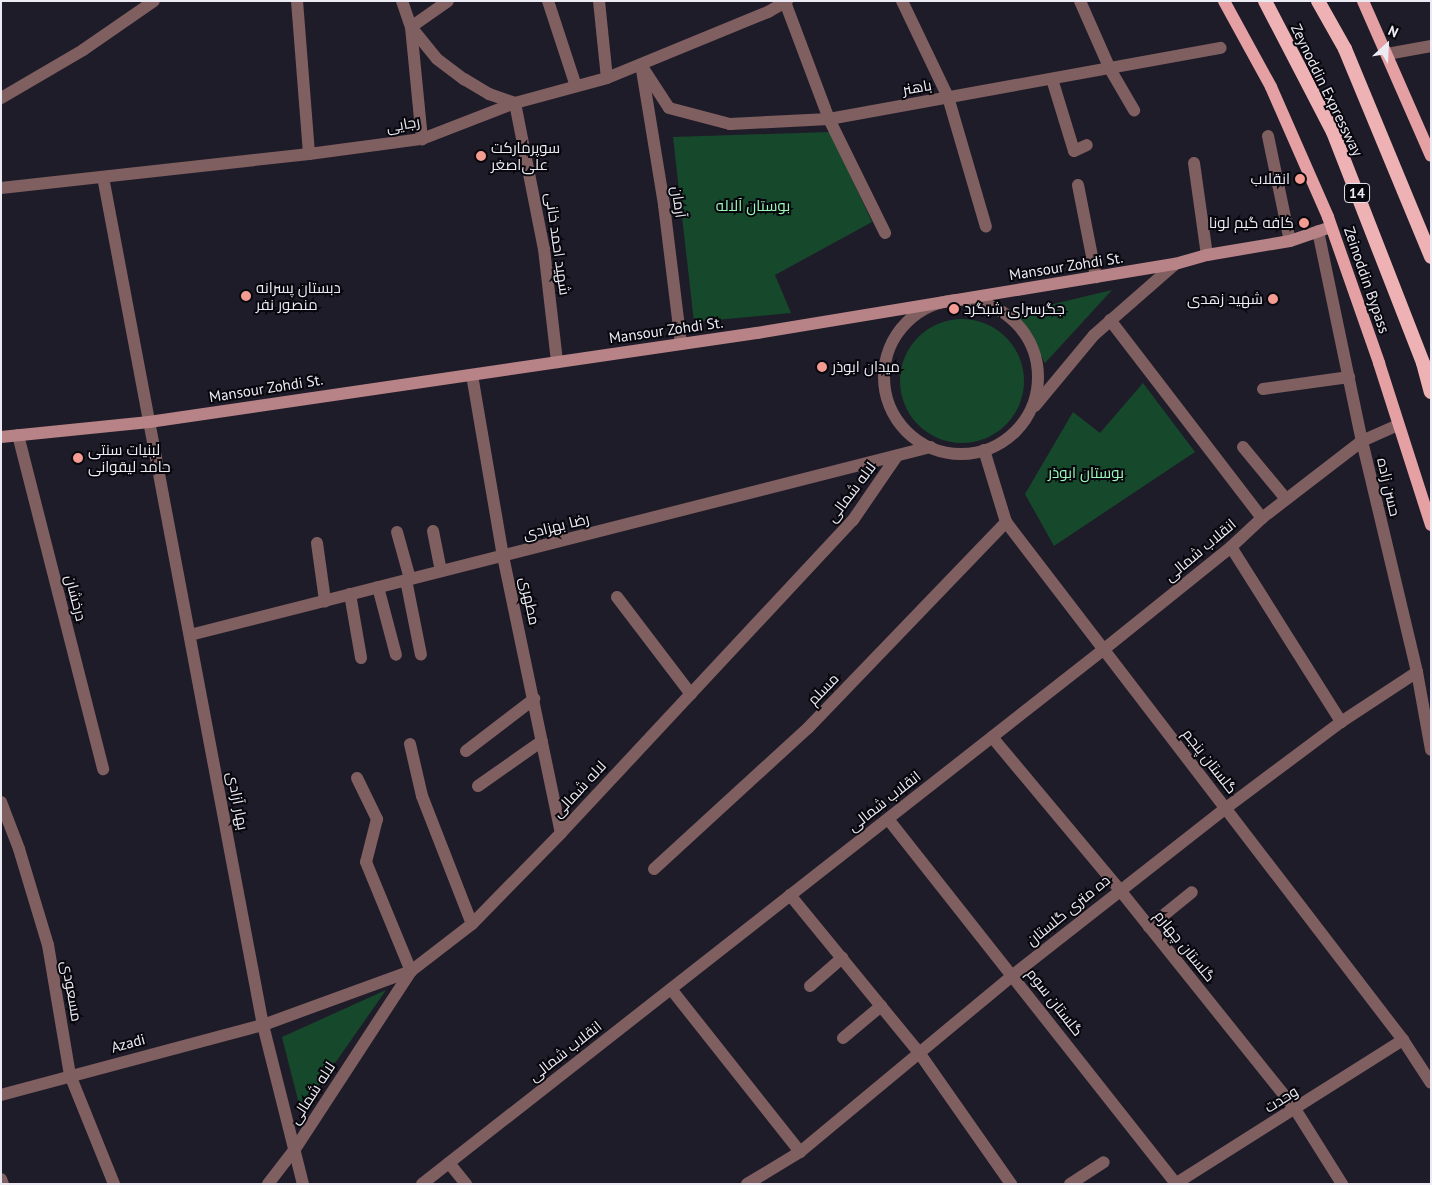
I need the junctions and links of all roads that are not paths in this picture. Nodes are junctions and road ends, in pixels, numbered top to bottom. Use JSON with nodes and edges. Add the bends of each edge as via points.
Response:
{"nodes":[{"id":1,"x":154,"y":1,"type":"edge"},
{"id":2,"x":296,"y":1,"type":"edge"},
{"id":3,"x":402,"y":1,"type":"edge"},
{"id":4,"x":448,"y":1,"type":"edge"},
{"id":5,"x":548,"y":1,"type":"edge"},
{"id":6,"x":599,"y":1,"type":"edge"},
{"id":7,"x":902,"y":1,"type":"edge"},
{"id":8,"x":1080,"y":1,"type":"edge"},
{"id":9,"x":1224,"y":1,"type":"edge"},
{"id":10,"x":1265,"y":1,"type":"edge"},
{"id":11,"x":1318,"y":1,"type":"edge"},
{"id":12,"x":1363,"y":1,"type":"edge"},
{"id":13,"x":786,"y":2,"type":"edge"},
{"id":14,"x":765,"y":6,"type":"edge"},
{"id":15,"x":411,"y":27,"type":"junction"},
{"id":16,"x":1431,"y":46,"type":"edge"},
{"id":17,"x":1221,"y":48,"type":"dead end"},
{"id":18,"x":1387,"y":54,"type":"junction"},
{"id":19,"x":641,"y":65,"type":"junction"},
{"id":20,"x":1110,"y":69,"type":"junction"},
{"id":21,"x":607,"y":78,"type":"junction"},
{"id":22,"x":1052,"y":79,"type":"junction"},
{"id":23,"x":576,"y":86,"type":"junction"},
{"id":24,"x":1,"y":98,"type":"edge"},
{"id":25,"x":948,"y":98,"type":"junction"},
{"id":26,"x":515,"y":102,"type":"junction"},
{"id":27,"x":1134,"y":110,"type":"dead end"},
{"id":28,"x":829,"y":119,"type":"junction"},
{"id":29,"x":1268,"y":136,"type":"dead end"},
{"id":30,"x":422,"y":139,"type":"junction"},
{"id":31,"x":1087,"y":145,"type":"dead end"},
{"id":32,"x":309,"y":154,"type":"junction"},
{"id":33,"x":1431,"y":156,"type":"edge"},
{"id":34,"x":1194,"y":163,"type":"dead end"},
{"id":35,"x":103,"y":177,"type":"junction"},
{"id":36,"x":1078,"y":185,"type":"dead end"},
{"id":37,"x":1,"y":188,"type":"edge"},
{"id":38,"x":986,"y":227,"type":"dead end"},
{"id":39,"x":1331,"y":227,"type":"junction"},
{"id":40,"x":1318,"y":231,"type":"junction"},
{"id":41,"x":885,"y":233,"type":"dead end"},
{"id":42,"x":1290,"y":241,"type":"junction"},
{"id":43,"x":1207,"y":255,"type":"junction"},
{"id":44,"x":1431,"y":257,"type":"edge"},
{"id":45,"x":1175,"y":264,"type":"junction"},
{"id":46,"x":1096,"y":277,"type":"junction"},
{"id":47,"x":944,"y":302,"type":"junction"},
{"id":48,"x":1110,"y":320,"type":"junction"},
{"id":49,"x":681,"y":344,"type":"junction"},
{"id":50,"x":557,"y":362,"type":"junction"},
{"id":51,"x":472,"y":375,"type":"junction"},
{"id":52,"x":1349,"y":377,"type":"junction"},
{"id":53,"x":1263,"y":389,"type":"dead end"},
{"id":54,"x":1431,"y":392,"type":"edge"},
{"id":55,"x":1030,"y":411,"type":"junction"},
{"id":56,"x":149,"y":422,"type":"junction"},
{"id":57,"x":1398,"y":425,"type":"junction"},
{"id":58,"x":18,"y":435,"type":"junction"},
{"id":59,"x":1,"y":437,"type":"edge"},
{"id":60,"x":1362,"y":441,"type":"junction"},
{"id":61,"x":1243,"y":447,"type":"dead end"},
{"id":62,"x":930,"y":448,"type":"junction"},
{"id":63,"x":984,"y":450,"type":"junction"},
{"id":64,"x":897,"y":456,"type":"junction"},
{"id":65,"x":1286,"y":499,"type":"junction"},
{"id":66,"x":1262,"y":518,"type":"junction"},
{"id":67,"x":1006,"y":522,"type":"junction"},
{"id":68,"x":1431,"y":526,"type":"edge"},
{"id":69,"x":397,"y":532,"type":"dead end"},
{"id":70,"x":433,"y":532,"type":"dead end"},
{"id":71,"x":317,"y":543,"type":"dead end"},
{"id":72,"x":1232,"y":547,"type":"junction"},
{"id":73,"x":504,"y":556,"type":"junction"},
{"id":74,"x":441,"y":571,"type":"junction"},
{"id":75,"x":408,"y":580,"type":"junction"},
{"id":76,"x":378,"y":587,"type":"junction"},
{"id":77,"x":350,"y":594,"type":"junction"},
{"id":78,"x":617,"y":597,"type":"dead end"},
{"id":79,"x":325,"y":600,"type":"junction"},
{"id":80,"x":190,"y":635,"type":"junction"},
{"id":81,"x":1103,"y":650,"type":"junction"},
{"id":82,"x":396,"y":655,"type":"dead end"},
{"id":83,"x":421,"y":655,"type":"dead end"},
{"id":84,"x":361,"y":658,"type":"dead end"},
{"id":85,"x":1417,"y":672,"type":"junction"},
{"id":86,"x":691,"y":694,"type":"junction"},
{"id":87,"x":534,"y":699,"type":"junction"},
{"id":88,"x":1341,"y":722,"type":"junction"},
{"id":89,"x":992,"y":737,"type":"junction"},
{"id":90,"x":542,"y":740,"type":"junction"},
{"id":91,"x":410,"y":744,"type":"dead end"},
{"id":92,"x":1431,"y":750,"type":"edge"},
{"id":93,"x":466,"y":752,"type":"dead end"},
{"id":94,"x":103,"y":769,"type":"dead end"},
{"id":95,"x":357,"y":778,"type":"dead end"},
{"id":96,"x":478,"y":786,"type":"dead end"},
{"id":97,"x":1,"y":802,"type":"edge"},
{"id":98,"x":1226,"y":808,"type":"junction"},
{"id":99,"x":888,"y":819,"type":"junction"},
{"id":100,"x":561,"y":833,"type":"junction"},
{"id":101,"x":654,"y":869,"type":"dead end"},
{"id":102,"x":1119,"y":890,"type":"junction"},
{"id":103,"x":1192,"y":892,"type":"dead end"},
{"id":104,"x":790,"y":895,"type":"junction"},
{"id":105,"x":472,"y":924,"type":"junction"},
{"id":106,"x":1149,"y":927,"type":"junction"},
{"id":107,"x":842,"y":958,"type":"junction"},
{"id":108,"x":411,"y":971,"type":"junction"},
{"id":109,"x":1013,"y":975,"type":"junction"},
{"id":110,"x":810,"y":986,"type":"dead end"},
{"id":111,"x":671,"y":989,"type":"junction"},
{"id":112,"x":881,"y":1006,"type":"junction"},
{"id":113,"x":263,"y":1025,"type":"junction"},
{"id":114,"x":844,"y":1038,"type":"dead end"},
{"id":115,"x":1403,"y":1040,"type":"junction"},
{"id":116,"x":920,"y":1054,"type":"junction"},
{"id":117,"x":70,"y":1075,"type":"junction"},
{"id":118,"x":1431,"y":1083,"type":"edge"},
{"id":119,"x":1,"y":1094,"type":"edge"},
{"id":120,"x":1295,"y":1109,"type":"junction"},
{"id":121,"x":296,"y":1149,"type":"junction"},
{"id":122,"x":800,"y":1152,"type":"junction"},
{"id":123,"x":1104,"y":1162,"type":"dead end"},
{"id":124,"x":449,"y":1163,"type":"junction"},
{"id":125,"x":1,"y":1179,"type":"edge"},
{"id":126,"x":1005,"y":1182,"type":"edge"},
{"id":127,"x":2,"y":1184,"type":"edge"},
{"id":128,"x":114,"y":1184,"type":"edge"},
{"id":129,"x":268,"y":1184,"type":"edge"},
{"id":130,"x":304,"y":1184,"type":"edge"},
{"id":131,"x":422,"y":1184,"type":"edge"},
{"id":132,"x":466,"y":1184,"type":"edge"},
{"id":133,"x":747,"y":1184,"type":"edge"},
{"id":134,"x":1070,"y":1184,"type":"edge"},
{"id":135,"x":1176,"y":1184,"type":"edge"},
{"id":136,"x":1342,"y":1184,"type":"edge"}],
"edges":[{"from":1,"to":24,"type":"street","via":[[83,50]]},
{"from":2,"to":32,"type":"street"},
{"from":3,"to":15,"type":"street"},
{"from":4,"to":15,"type":"street"},
{"from":5,"to":23,"type":"street"},
{"from":6,"to":21,"type":"street"},
{"from":7,"to":25,"type":"street"},
{"from":8,"to":20,"type":"street"},
{"from":9,"to":39,"type":"main road","name":"Zeinoddin Bypass","via":[[1272,86]]},
{"from":10,"to":54,"type":"highway","name":"Zeynoddin Expressway","number":"14","via":[[1333,132],[1423,363]]},
{"from":11,"to":44,"type":"highway","name":"Zeynoddin Expressway","via":[[1345,49]]},
{"from":12,"to":18,"type":"main road"},
{"from":13,"to":14,"type":"street","name":"رجایی"},
{"from":13,"to":28,"type":"street"},
{"from":14,"to":19,"type":"street","name":"رجایی"},
{"from":15,"to":26,"type":"street","via":[[437,59],[464,80],[489,94]]},
{"from":15,"to":30,"type":"street"},
{"from":16,"to":18,"type":"street"},
{"from":17,"to":20,"type":"street","name":"باهنر"},
{"from":18,"to":33,"type":"main road"},
{"from":19,"to":21,"type":"street","name":"رجایی"},
{"from":19,"to":28,"type":"street","name":"باهنر","via":[[669,108],[730,124]]},
{"from":19,"to":49,"type":"street","name":"آرمان","via":[[664,205]]},
{"from":20,"to":22,"type":"street","name":"باهنر"},
{"from":20,"to":27,"type":"street"},
{"from":21,"to":23,"type":"street","name":"رجایی"},
{"from":22,"to":25,"type":"street","name":"باهنر"},
{"from":22,"to":31,"type":"street","via":[[1074,150]]},
{"from":23,"to":26,"type":"street","name":"رجایی"},
{"from":25,"to":28,"type":"street","name":"باهنر"},
{"from":25,"to":38,"type":"street"},
{"from":26,"to":30,"type":"street","name":"رجایی"},
{"from":26,"to":50,"type":"street","name":"شهید احمد خانی","via":[[544,249]]},
{"from":28,"to":41,"type":"street"},
{"from":29,"to":42,"type":"street"},
{"from":30,"to":32,"type":"street","name":"رجایی"},
{"from":32,"to":35,"type":"street","name":"رجایی"},
{"from":34,"to":43,"type":"street"},
{"from":35,"to":37,"type":"street","name":"رجایی"},
{"from":35,"to":56,"type":"street","name":"بهار آزادی"},
{"from":36,"to":46,"type":"street"},
{"from":39,"to":40,"type":"main road","name":"Mansour Zohdi St."},
{"from":39,"to":57,"type":"main road","name":"Zeinoddin Bypass"},
{"from":40,"to":42,"type":"main road","name":"Mansour Zohdi St."},
{"from":40,"to":52,"type":"street","name":"حسن زاده"},
{"from":42,"to":43,"type":"main road","name":"Mansour Zohdi St."},
{"from":43,"to":45,"type":"main road","name":"Mansour Zohdi St."},
{"from":45,"to":46,"type":"main road","name":"Mansour Zohdi St."},
{"from":45,"to":48,"type":"street"},
{"from":46,"to":47,"type":"main road","name":"Mansour Zohdi St."},
{"from":47,"to":49,"type":"main road","name":"Mansour Zohdi St."},
{"from":47,"to":55,"type":"street","via":[[962,301],[995,310],[1014,320],[1026,336],[1038,373]]},
{"from":47,"to":62,"type":"street","via":[[918,313],[904,326],[891,342],[884,362],[883,383],[891,409],[912,436]]},
{"from":48,"to":55,"type":"street"},
{"from":48,"to":66,"type":"street"},
{"from":49,"to":50,"type":"main road","name":"Mansour Zohdi St."},
{"from":50,"to":51,"type":"main road","name":"Mansour Zohdi St."},
{"from":51,"to":56,"type":"main road","name":"Mansour Zohdi St."},
{"from":51,"to":73,"type":"street","name":"مطهری"},
{"from":52,"to":53,"type":"street"},
{"from":52,"to":60,"type":"street","name":"حسن زاده"},
{"from":55,"to":63,"type":"street","via":[[1003,442]]},
{"from":56,"to":58,"type":"main road","name":"Mansour Zohdi St."},
{"from":56,"to":80,"type":"street","name":"بهار آزادی"},
{"from":57,"to":60,"type":"street","name":"انقلاب شمالی"},
{"from":57,"to":68,"type":"main road","name":"Zeinoddin Bypass"},
{"from":58,"to":59,"type":"main road","name":"Mansour Zohdi St."},
{"from":58,"to":94,"type":"street","name":"درخشان"},
{"from":60,"to":65,"type":"street","name":"انقلاب شمالی"},
{"from":60,"to":85,"type":"street","name":"حسن زاده"},
{"from":61,"to":65,"type":"street"},
{"from":62,"to":63,"type":"street","via":[[957,453]]},
{"from":62,"to":64,"type":"street","name":"رضا بهزادی"},
{"from":63,"to":67,"type":"street","name":"گلستان پنجم"},
{"from":64,"to":73,"type":"street","name":"رضا بهزادی"},
{"from":64,"to":86,"type":"street","name":"لاله شمالی","via":[[853,520]]},
{"from":65,"to":66,"type":"street","name":"انقلاب شمالی"},
{"from":66,"to":72,"type":"street","name":"انقلاب شمالی"},
{"from":67,"to":81,"type":"street","name":"گلستان پنجم"},
{"from":67,"to":101,"type":"street","name":"مسلم","via":[[808,728]]},
{"from":69,"to":75,"type":"street"},
{"from":70,"to":74,"type":"street"},
{"from":71,"to":79,"type":"street"},
{"from":72,"to":81,"type":"street","name":"انقلاب شمالی"},
{"from":72,"to":88,"type":"street"},
{"from":73,"to":74,"type":"street","name":"رضا بهزادی"},
{"from":73,"to":87,"type":"street","name":"مطهری"},
{"from":74,"to":75,"type":"street","name":"رضا بهزادی"},
{"from":75,"to":76,"type":"street","name":"رضا بهزادی"},
{"from":75,"to":83,"type":"street"},
{"from":76,"to":77,"type":"street","name":"رضا بهزادی"},
{"from":76,"to":82,"type":"street"},
{"from":77,"to":79,"type":"street","name":"رضا بهزادی"},
{"from":77,"to":84,"type":"street"},
{"from":78,"to":86,"type":"street"},
{"from":79,"to":80,"type":"street","name":"رضا بهزادی"},
{"from":80,"to":113,"type":"street","name":"بهار آزادی"},
{"from":81,"to":89,"type":"street","name":"انقلاب شمالی"},
{"from":81,"to":98,"type":"street","name":"گلستان پنجم"},
{"from":85,"to":88,"type":"street","name":"ده متری گلستان"},
{"from":85,"to":92,"type":"street","name":"حسن زاده"},
{"from":86,"to":100,"type":"street","name":"لاله شمالی"},
{"from":87,"to":90,"type":"street","name":"مطهری"},
{"from":87,"to":93,"type":"street"},
{"from":88,"to":98,"type":"street","name":"ده متری گلستان"},
{"from":89,"to":99,"type":"street","name":"انقلاب شمالی"},
{"from":89,"to":102,"type":"street","name":"گلستان چهارم"},
{"from":90,"to":96,"type":"street"},
{"from":90,"to":100,"type":"street","name":"مطهری"},
{"from":91,"to":105,"type":"street","via":[[422,796]]},
{"from":95,"to":108,"type":"street","via":[[377,819],[366,862]]},
{"from":97,"to":117,"type":"street","name":"مسعودی","via":[[48,945]]},
{"from":98,"to":102,"type":"street","name":"ده متری گلستان"},
{"from":98,"to":115,"type":"street","name":"گلستان پنجم"},
{"from":99,"to":104,"type":"street","name":"انقلاب شمالی"},
{"from":99,"to":109,"type":"street","name":"گلستان سوم"},
{"from":100,"to":105,"type":"street","name":"لاله شمالی"},
{"from":102,"to":106,"type":"street","name":"گلستان چهارم"},
{"from":102,"to":109,"type":"street","name":"ده متری گلستان"},
{"from":103,"to":106,"type":"street"},
{"from":104,"to":107,"type":"street"},
{"from":104,"to":111,"type":"street","name":"انقلاب شمالی"},
{"from":105,"to":108,"type":"street","name":"لاله شمالی"},
{"from":106,"to":120,"type":"street","name":"گلستان چهارم"},
{"from":107,"to":110,"type":"street"},
{"from":107,"to":112,"type":"street"},
{"from":108,"to":113,"type":"street","name":"Azadi"},
{"from":108,"to":121,"type":"street","name":"لاله شمالی"},
{"from":109,"to":116,"type":"street","name":"ده متری گلستان"},
{"from":109,"to":135,"type":"street","name":"گلستان سوم"},
{"from":111,"to":122,"type":"street"},
{"from":111,"to":124,"type":"street","name":"انقلاب شمالی"},
{"from":112,"to":114,"type":"street"},
{"from":112,"to":116,"type":"street"},
{"from":113,"to":117,"type":"street","name":"Azadi"},
{"from":113,"to":121,"type":"street","name":"بهار آزادی"},
{"from":115,"to":118,"type":"street","name":"گلستان پنجم"},
{"from":115,"to":120,"type":"street","name":"وحدت"},
{"from":116,"to":122,"type":"street","name":"ده متری گلستان"},
{"from":116,"to":126,"type":"street"},
{"from":117,"to":119,"type":"street","name":"Azadi"},
{"from":117,"to":128,"type":"street","name":"مسعودی"},
{"from":120,"to":135,"type":"street","name":"وحدت"},
{"from":120,"to":136,"type":"street","name":"گلستان چهارم"},
{"from":121,"to":129,"type":"street","name":"لاله شمالی"},
{"from":121,"to":130,"type":"street","name":"بهار آزادی"},
{"from":122,"to":133,"type":"street","name":"ده متری گلستان"},
{"from":123,"to":134,"type":"street"},
{"from":124,"to":131,"type":"street","name":"انقلاب شمالی"},
{"from":124,"to":132,"type":"street"},
{"from":125,"to":127,"type":"street"}]}
